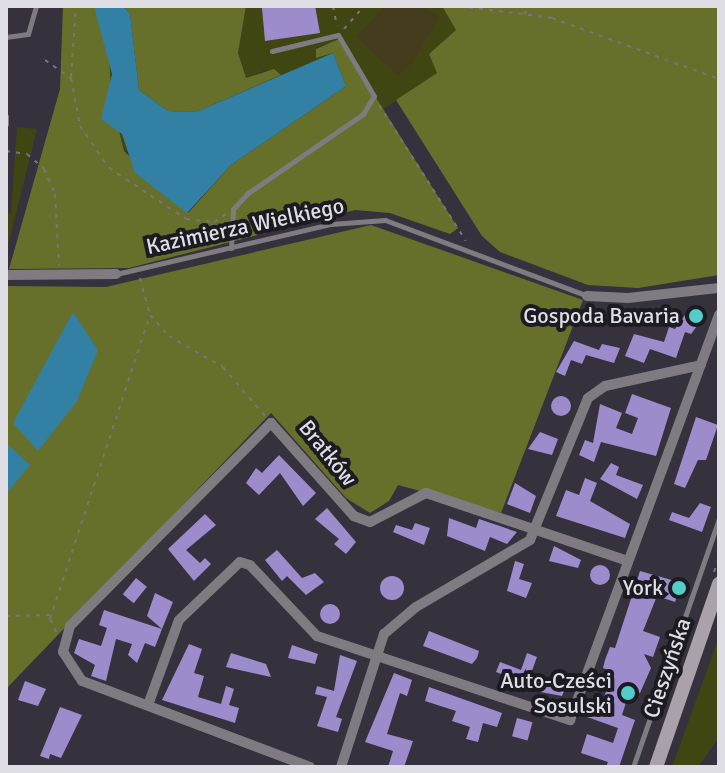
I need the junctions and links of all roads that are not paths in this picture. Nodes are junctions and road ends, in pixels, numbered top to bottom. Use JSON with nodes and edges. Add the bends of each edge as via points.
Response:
{"nodes":[{"id":1,"x":36,"y":6,"type":"edge"},
{"id":2,"x":6,"y":37,"type":"edge"},
{"id":3,"x":272,"y":51,"type":"dead end"},
{"id":4,"x":231,"y":248,"type":"junction"},
{"id":5,"x":116,"y":274,"type":"joint"},
{"id":6,"x":6,"y":275,"type":"edge"},
{"id":7,"x":719,"y":288,"type":"edge"},
{"id":8,"x":587,"y":296,"type":"joint"},
{"id":9,"x":719,"y":315,"type":"edge"},
{"id":10,"x":701,"y":365,"type":"junction"},
{"id":11,"x":719,"y":519,"type":"edge"},
{"id":12,"x":539,"y":527,"type":"junction"},
{"id":13,"x":628,"y":561,"type":"junction"},
{"id":14,"x":719,"y":584,"type":"edge"},
{"id":15,"x":375,"y":655,"type":"junction"},
{"id":16,"x":148,"y":705,"type":"junction"},
{"id":17,"x":310,"y":767,"type":"edge"},
{"id":18,"x":341,"y":767,"type":"edge"},
{"id":19,"x":633,"y":767,"type":"edge"},
{"id":20,"x":656,"y":767,"type":"edge"}],
"edges":[{"from":1,"to":2,"type":"lane","via":[[28,34]]},
{"from":3,"to":4,"type":"lane","via":[[338,35],[374,96],[363,114],[233,209]]},
{"from":4,"to":5,"type":"lane","name":"Kazimierza Wielkiego"},
{"from":4,"to":8,"type":"lane","name":"Kazimierza Wielkiego","via":[[331,224],[385,220]]},
{"from":5,"to":6,"type":"street","name":"Kazimierza Wielkiego"},
{"from":7,"to":8,"type":"street","name":"Kazimierza Wielkiego","via":[[628,298]]},
{"from":9,"to":10,"type":"street"},
{"from":10,"to":12,"type":"street","via":[[605,386],[588,398]]},
{"from":10,"to":13,"type":"street"},
{"from":11,"to":19,"type":"lane"},
{"from":12,"to":13,"type":"street","name":"Bratków"},
{"from":12,"to":15,"type":"street","via":[[511,556],[416,607],[384,634]]},
{"from":12,"to":16,"type":"street","name":"Bratków","via":[[426,493],[370,522],[354,516],[271,423],[61,636],[73,674]]},
{"from":13,"to":15,"type":"street","via":[[570,720]]},
{"from":14,"to":20,"type":"main road","name":"Cieszyńska"},
{"from":15,"to":16,"type":"street","via":[[317,636],[250,565],[240,562],[179,620]]},
{"from":15,"to":18,"type":"street"},
{"from":16,"to":17,"type":"street"}]}
